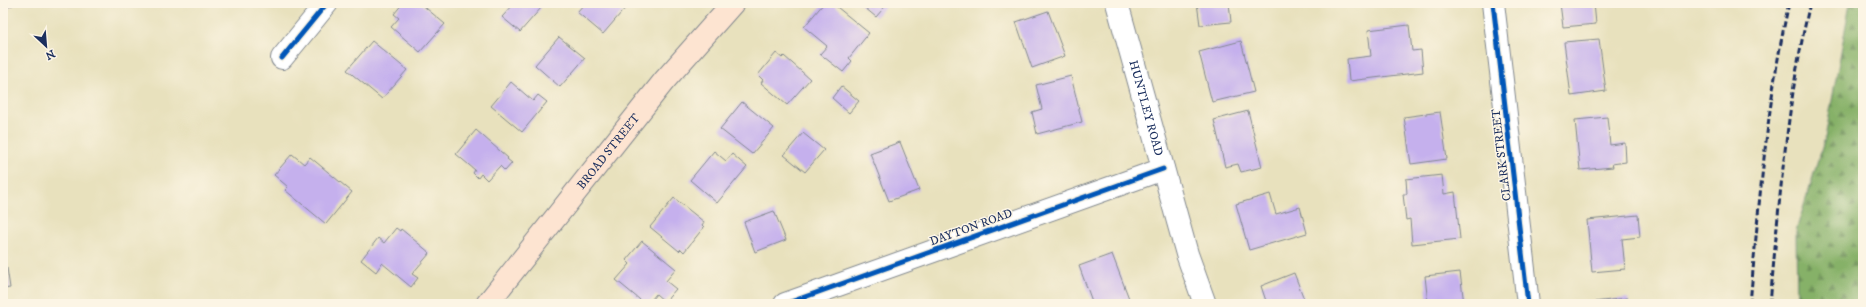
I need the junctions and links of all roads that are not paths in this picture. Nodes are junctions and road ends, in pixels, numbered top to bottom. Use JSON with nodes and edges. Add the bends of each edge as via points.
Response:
{"nodes":[{"id":1,"x":327,"y":3,"type":"edge"},
{"id":2,"x":733,"y":3,"type":"edge"},
{"id":3,"x":1116,"y":3,"type":"edge"},
{"id":4,"x":1493,"y":3,"type":"edge"},
{"id":5,"x":282,"y":58,"type":"dead end"},
{"id":6,"x":1163,"y":169,"type":"junction"},
{"id":7,"x":488,"y":304,"type":"edge"},
{"id":8,"x":785,"y":304,"type":"edge"},
{"id":9,"x":1206,"y":304,"type":"edge"},
{"id":10,"x":1528,"y":304,"type":"edge"}],
"edges":[{"from":1,"to":5,"type":"street"},
{"from":2,"to":7,"type":"main road","name":"BROAD STREET","via":[[664,81]]},
{"from":3,"to":6,"type":"street","name":"HUNTLEY ROAD"},
{"from":4,"to":10,"type":"street","name":"CLARK STREET"},
{"from":6,"to":8,"type":"street","name":"DAYTON ROAD"},
{"from":6,"to":9,"type":"street","name":"HUNTLEY ROAD","via":[[1187,254]]}]}
